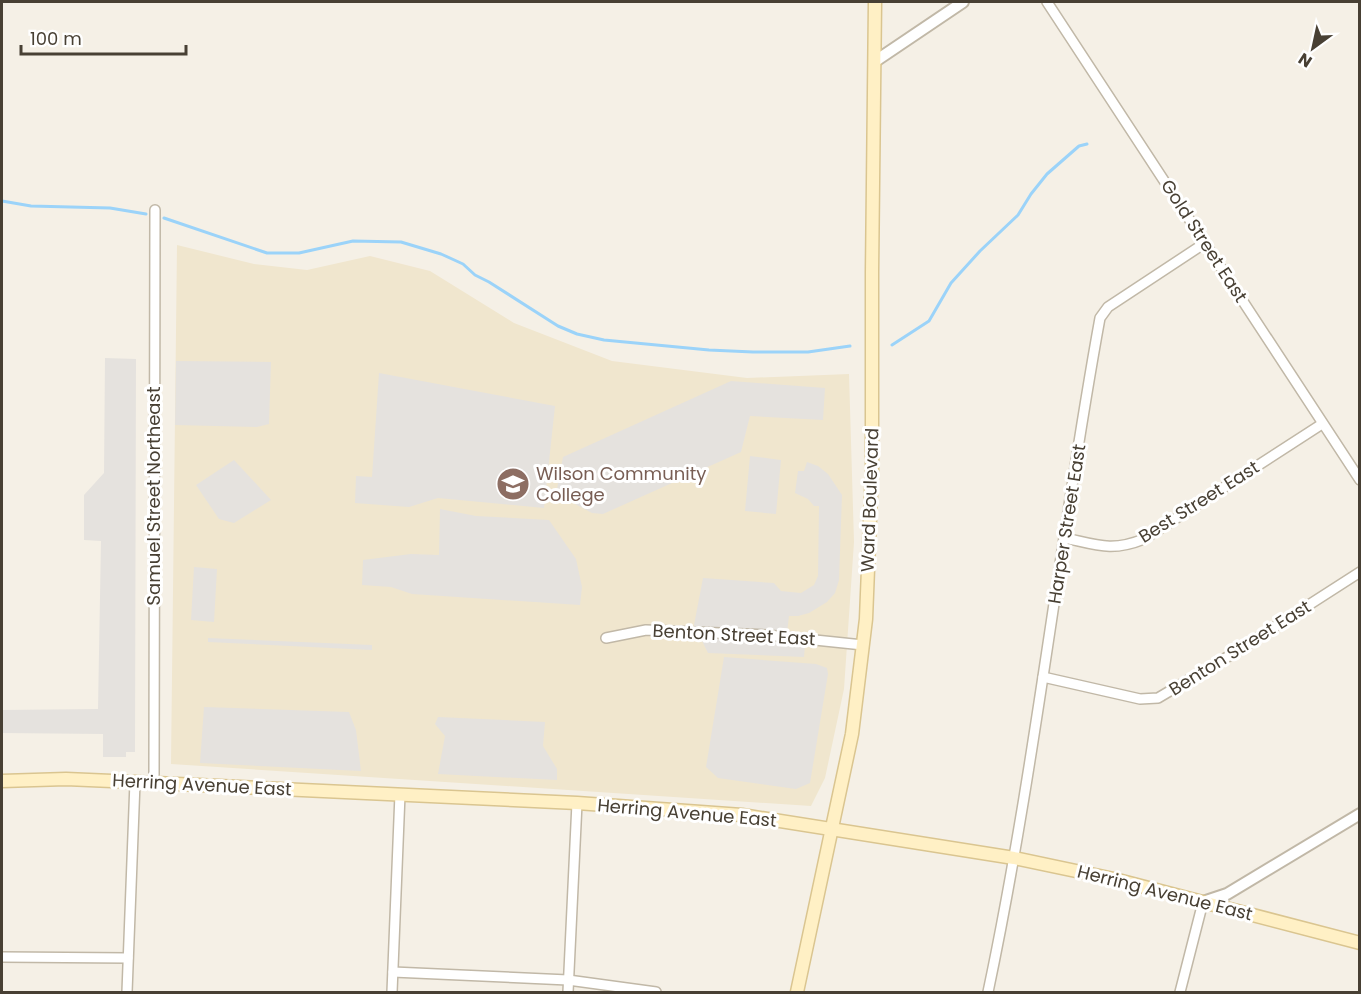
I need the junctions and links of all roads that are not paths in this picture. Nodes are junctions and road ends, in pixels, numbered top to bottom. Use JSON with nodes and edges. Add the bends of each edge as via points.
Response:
{"nodes":[{"id":1,"x":875,"y":2,"type":"edge"},
{"id":2,"x":963,"y":2,"type":"edge"},
{"id":3,"x":1047,"y":2,"type":"edge"},
{"id":4,"x":874,"y":62,"type":"junction"},
{"id":5,"x":155,"y":210,"type":"dead end"},
{"id":6,"x":1205,"y":243,"type":"junction"},
{"id":7,"x":1323,"y":424,"type":"junction"},
{"id":8,"x":1359,"y":480,"type":"edge"},
{"id":9,"x":1065,"y":538,"type":"junction"},
{"id":10,"x":1359,"y":572,"type":"edge"},
{"id":11,"x":606,"y":638,"type":"dead end"},
{"id":12,"x":863,"y":645,"type":"junction"},
{"id":13,"x":1043,"y":677,"type":"junction"},
{"id":14,"x":2,"y":780,"type":"edge"},
{"id":15,"x":135,"y":782,"type":"junction"},
{"id":16,"x":153,"y":782,"type":"junction"},
{"id":17,"x":400,"y":794,"type":"junction"},
{"id":18,"x":578,"y":803,"type":"junction"},
{"id":19,"x":1359,"y":814,"type":"edge"},
{"id":20,"x":832,"y":828,"type":"junction"},
{"id":21,"x":1014,"y":858,"type":"junction"},
{"id":22,"x":1203,"y":902,"type":"junction"},
{"id":23,"x":1359,"y":943,"type":"edge"},
{"id":24,"x":2,"y":957,"type":"edge"},
{"id":25,"x":128,"y":958,"type":"junction"},
{"id":26,"x":393,"y":972,"type":"junction"},
{"id":27,"x":568,"y":980,"type":"junction"},
{"id":28,"x":127,"y":993,"type":"edge"},
{"id":29,"x":392,"y":993,"type":"edge"},
{"id":30,"x":568,"y":993,"type":"edge"},
{"id":31,"x":656,"y":993,"type":"edge"},
{"id":32,"x":796,"y":993,"type":"edge"},
{"id":33,"x":988,"y":993,"type":"edge"},
{"id":34,"x":1180,"y":993,"type":"edge"}],
"edges":[{"from":1,"to":4,"type":"main road","name":"Ward Boulevard"},
{"from":2,"to":4,"type":"street"},
{"from":3,"to":6,"type":"street","name":"Gold Street East"},
{"from":4,"to":12,"type":"main road","name":"Ward Boulevard","via":[[872,469]]},
{"from":5,"to":16,"type":"street","name":"Samuel Street Northeast"},
{"from":6,"to":7,"type":"street","name":"Gold Street East"},
{"from":6,"to":9,"type":"street","name":"Harper Street East","via":[[1108,307],[1100,318]]},
{"from":7,"to":8,"type":"street","name":"Gold Street East"},
{"from":7,"to":9,"type":"street","name":"Best Street East","via":[[1144,539],[1108,548]]},
{"from":9,"to":13,"type":"street","name":"Harper Street East"},
{"from":10,"to":13,"type":"street","name":"Benton Street East","via":[[1158,698],[1140,699]]},
{"from":11,"to":12,"type":"street","name":"Benton Street East","via":[[646,630],[766,635]]},
{"from":12,"to":20,"type":"main road","name":"Ward Boulevard","via":[[852,734]]},
{"from":13,"to":21,"type":"street","name":"Harper Street East"},
{"from":14,"to":15,"type":"main road","name":"Herring Avenue East"},
{"from":15,"to":16,"type":"main road","name":"Herring Avenue East"},
{"from":15,"to":25,"type":"street"},
{"from":16,"to":17,"type":"main road","name":"Herring Avenue East"},
{"from":17,"to":18,"type":"main road","name":"Herring Avenue East"},
{"from":17,"to":26,"type":"street"},
{"from":18,"to":20,"type":"main road","name":"Herring Avenue East","via":[[742,815]]},
{"from":18,"to":27,"type":"street"},
{"from":19,"to":22,"type":"street","via":[[1227,894]]},
{"from":20,"to":21,"type":"main road","name":"Herring Avenue East"},
{"from":20,"to":32,"type":"main road","name":"Ward Boulevard"},
{"from":21,"to":22,"type":"main road","name":"Herring Avenue East"},
{"from":21,"to":33,"type":"street","name":"Harper Street East"},
{"from":22,"to":23,"type":"main road","name":"Herring Avenue East"},
{"from":22,"to":34,"type":"street"},
{"from":24,"to":25,"type":"street"},
{"from":25,"to":28,"type":"street"},
{"from":26,"to":27,"type":"street"},
{"from":26,"to":29,"type":"street"},
{"from":27,"to":30,"type":"street"},
{"from":27,"to":31,"type":"street"}]}
